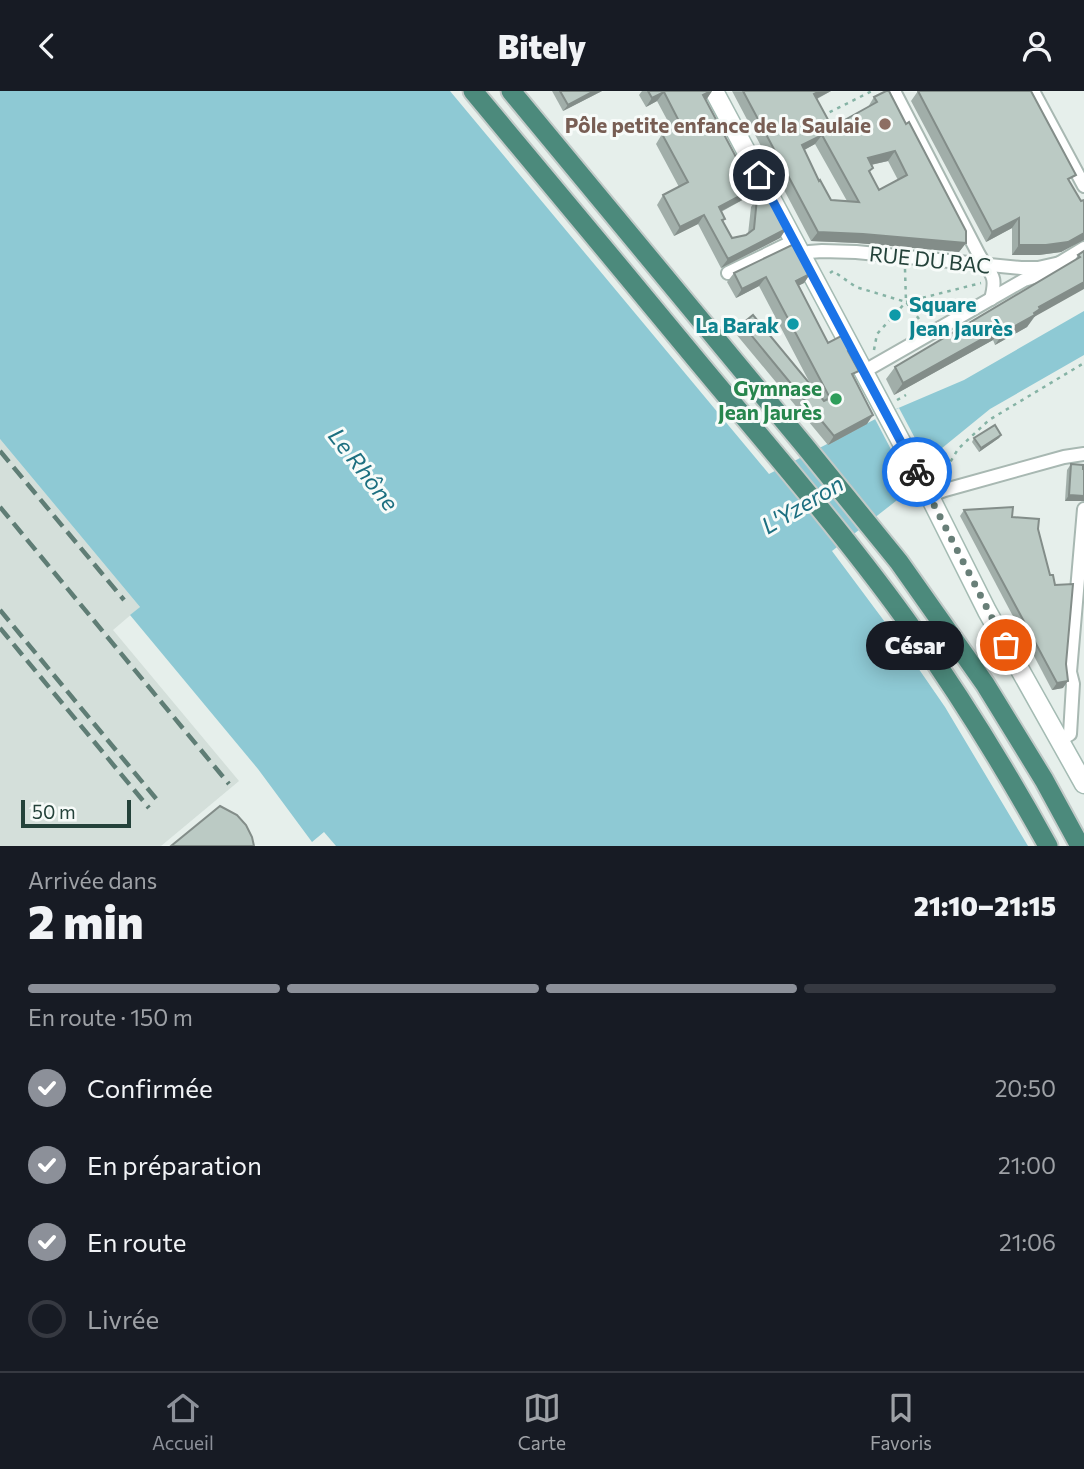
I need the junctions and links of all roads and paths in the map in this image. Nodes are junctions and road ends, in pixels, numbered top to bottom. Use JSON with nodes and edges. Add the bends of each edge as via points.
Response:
{"nodes":[{"id":1,"x":473,"y":91,"type":"edge"},
{"id":2,"x":510,"y":91,"type":"edge"},
{"id":3,"x":714,"y":91,"type":"edge"},
{"id":4,"x":872,"y":91,"type":"edge"},
{"id":5,"x":894,"y":91,"type":"edge"},
{"id":6,"x":1033,"y":91,"type":"edge"},
{"id":7,"x":824,"y":116,"type":"edge"},
{"id":8,"x":1084,"y":186,"type":"edge"},
{"id":9,"x":798,"y":248,"type":"junction"},
{"id":10,"x":1084,"y":248,"type":"edge"},
{"id":11,"x":1060,"y":263,"type":"junction"},
{"id":12,"x":984,"y":264,"type":"junction"},
{"id":13,"x":905,"y":269,"type":"dead end"},
{"id":14,"x":728,"y":273,"type":"dead end"},
{"id":15,"x":830,"y":273,"type":"dead end"},
{"id":16,"x":981,"y":283,"type":"dead end"},
{"id":17,"x":991,"y":299,"type":"junction"},
{"id":18,"x":906,"y":302,"type":"junction"},
{"id":19,"x":920,"y":319,"type":"dead end"},
{"id":20,"x":874,"y":351,"type":"dead end"},
{"id":21,"x":1084,"y":363,"type":"edge"},
{"id":22,"x":863,"y":372,"type":"junction"},
{"id":23,"x":1084,"y":454,"type":"edge"},
{"id":24,"x":940,"y":479,"type":"dead end"},
{"id":25,"x":930,"y":498,"type":"junction"},
{"id":26,"x":1084,"y":509,"type":"edge"},
{"id":27,"x":1060,"y":740,"type":"junction"},
{"id":28,"x":1084,"y":784,"type":"edge"},
{"id":29,"x":1048,"y":846,"type":"edge"},
{"id":30,"x":1080,"y":846,"type":"edge"}],
"edges":[{"from":1,"to":29,"type":"highway","via":[[778,457],[913,630]]},
{"from":2,"to":30,"type":"highway","via":[[920,591],[985,684]]},
{"from":3,"to":9,"type":"main road"},
{"from":4,"to":7,"type":"path"},
{"from":5,"to":12,"type":"street"},
{"from":6,"to":8,"type":"street"},
{"from":9,"to":12,"type":"street","name":"RUE DU BAC"},
{"from":9,"to":14,"type":"street","name":"RUE DU BAC"},
{"from":9,"to":22,"type":"main road"},
{"from":10,"to":11,"type":"street"},
{"from":11,"to":12,"type":"street","name":"RUE DU BAC","via":[[1038,268]]},
{"from":11,"to":17,"type":"street"},
{"from":12,"to":17,"type":"street","via":[[994,280]]},
{"from":13,"to":18,"type":"path"},
{"from":15,"to":18,"type":"path","via":[[856,287]]},
{"from":16,"to":18,"type":"path"},
{"from":17,"to":22,"type":"street"},
{"from":18,"to":19,"type":"path"},
{"from":18,"to":20,"type":"path","via":[[877,334]]},
{"from":21,"to":24,"type":"path","via":[[989,421],[958,449]]},
{"from":22,"to":25,"type":"main road"},
{"from":23,"to":25,"type":"street","via":[[945,490]]},
{"from":25,"to":27,"type":"main road"},
{"from":26,"to":27,"type":"street","via":[[1070,671],[1070,734]]},
{"from":27,"to":28,"type":"main road"}]}
